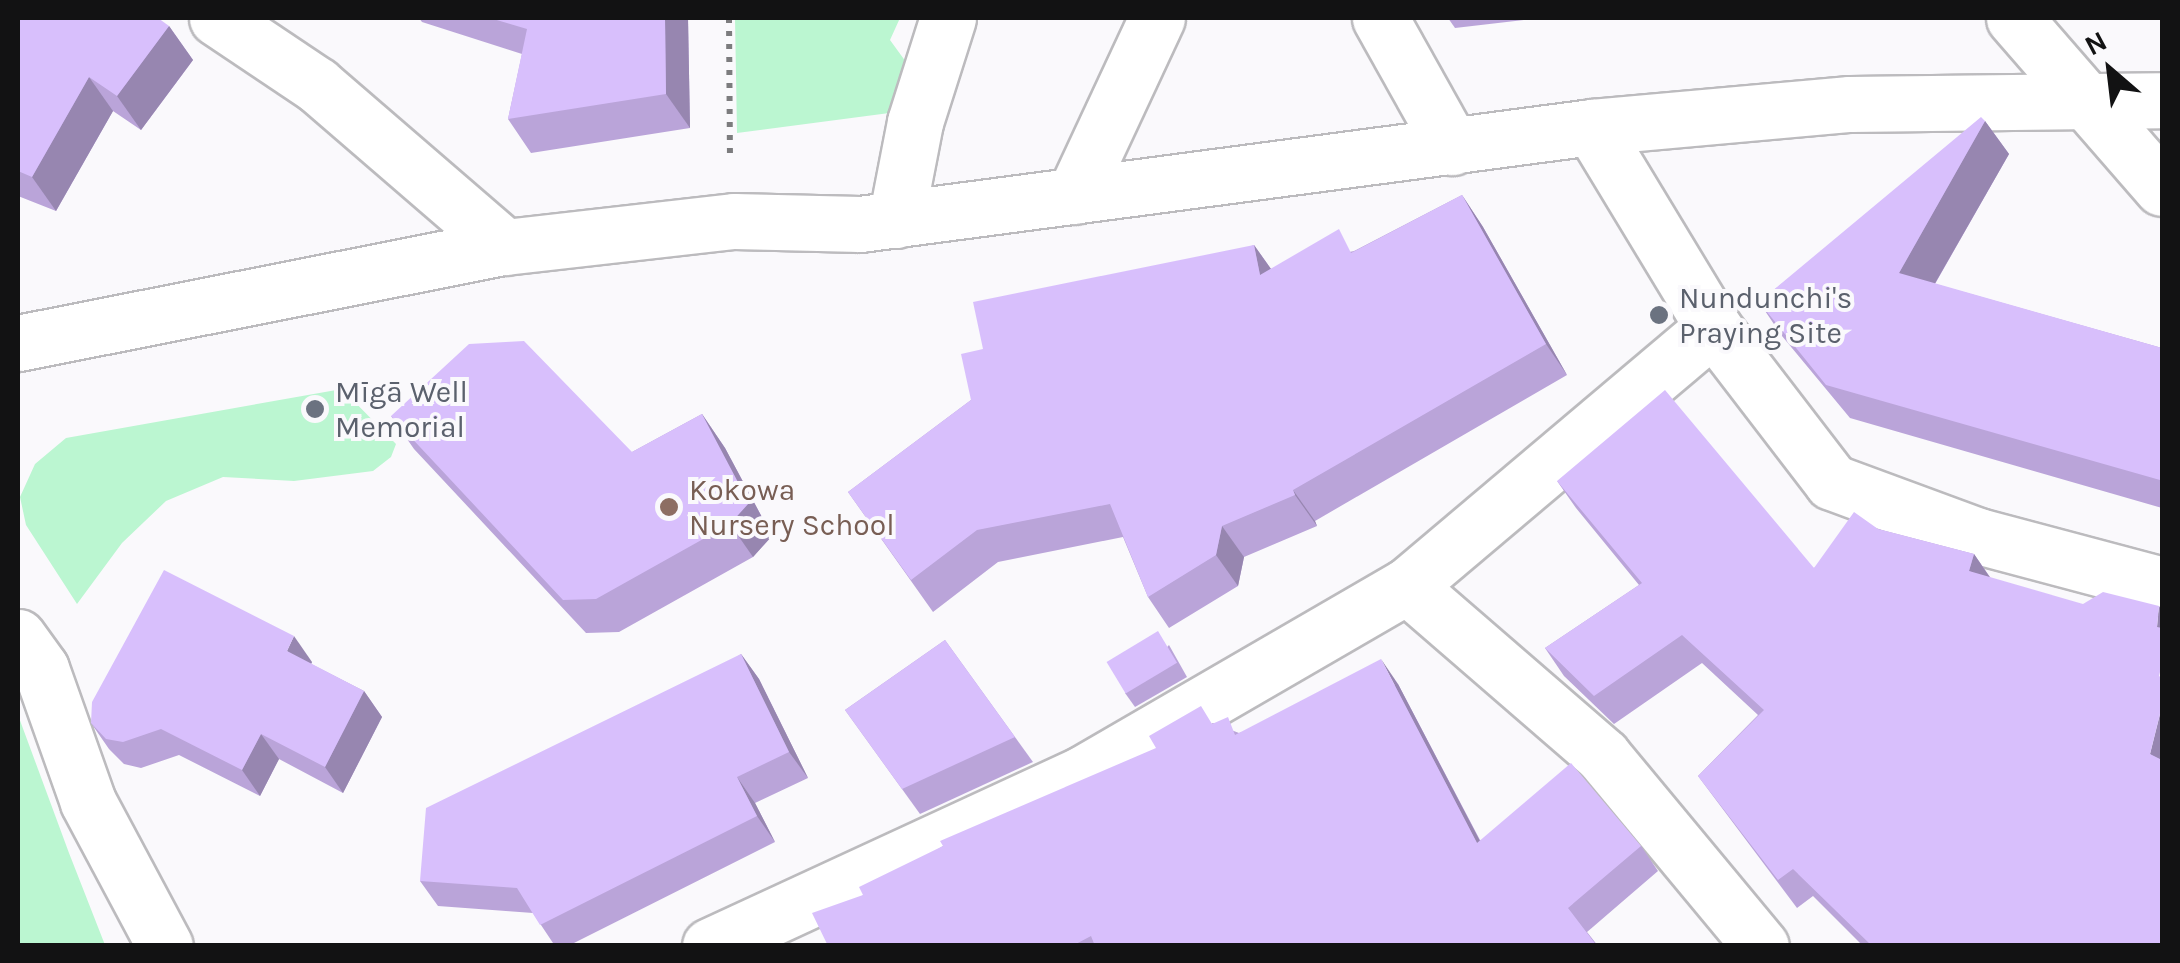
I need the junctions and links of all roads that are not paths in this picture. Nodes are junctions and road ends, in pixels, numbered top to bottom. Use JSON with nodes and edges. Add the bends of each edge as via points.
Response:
{"nodes":[{"id":1,"x":217,"y":18,"type":"edge"},
{"id":2,"x":948,"y":18,"type":"edge"},
{"id":3,"x":1157,"y":18,"type":"edge"},
{"id":4,"x":1380,"y":18,"type":"edge"},
{"id":5,"x":2014,"y":18,"type":"edge"},
{"id":6,"x":2076,"y":96,"type":"junction"},
{"id":7,"x":2162,"y":100,"type":"edge"},
{"id":8,"x":1592,"y":127,"type":"junction"},
{"id":9,"x":1452,"y":146,"type":"junction"},
{"id":10,"x":2162,"y":188,"type":"edge"},
{"id":11,"x":1074,"y":196,"type":"junction"},
{"id":12,"x":896,"y":220,"type":"junction"},
{"id":13,"x":506,"y":247,"type":"junction"},
{"id":14,"x":1713,"y":326,"type":"junction"},
{"id":15,"x":18,"y":343,"type":"edge"},
{"id":16,"x":2162,"y":585,"type":"edge"},
{"id":17,"x":1407,"y":586,"type":"junction"},
{"id":18,"x":18,"y":638,"type":"edge"},
{"id":19,"x":1733,"y":935,"type":"edge"},
{"id":20,"x":165,"y":946,"type":"edge"},
{"id":21,"x":710,"y":946,"type":"edge"}],
"edges":[{"from":1,"to":13,"type":"street","via":[[317,85]]},
{"from":2,"to":12,"type":"street","via":[[915,122]]},
{"from":3,"to":11,"type":"street"},
{"from":4,"to":9,"type":"street"},
{"from":5,"to":6,"type":"street"},
{"from":6,"to":7,"type":"street"},
{"from":6,"to":8,"type":"street","via":[[1850,104]]},
{"from":6,"to":10,"type":"street"},
{"from":8,"to":9,"type":"street"},
{"from":8,"to":14,"type":"street"},
{"from":9,"to":11,"type":"street"},
{"from":11,"to":12,"type":"street"},
{"from":12,"to":13,"type":"street","via":[[734,221]]},
{"from":13,"to":15,"type":"street"},
{"from":14,"to":16,"type":"street","via":[[1832,482],[1978,536]]},
{"from":14,"to":17,"type":"street"},
{"from":17,"to":19,"type":"street","via":[[1603,756]]},
{"from":17,"to":21,"type":"street","via":[[1084,773]]},
{"from":18,"to":20,"type":"street","via":[[41,669],[88,802]]}]}
